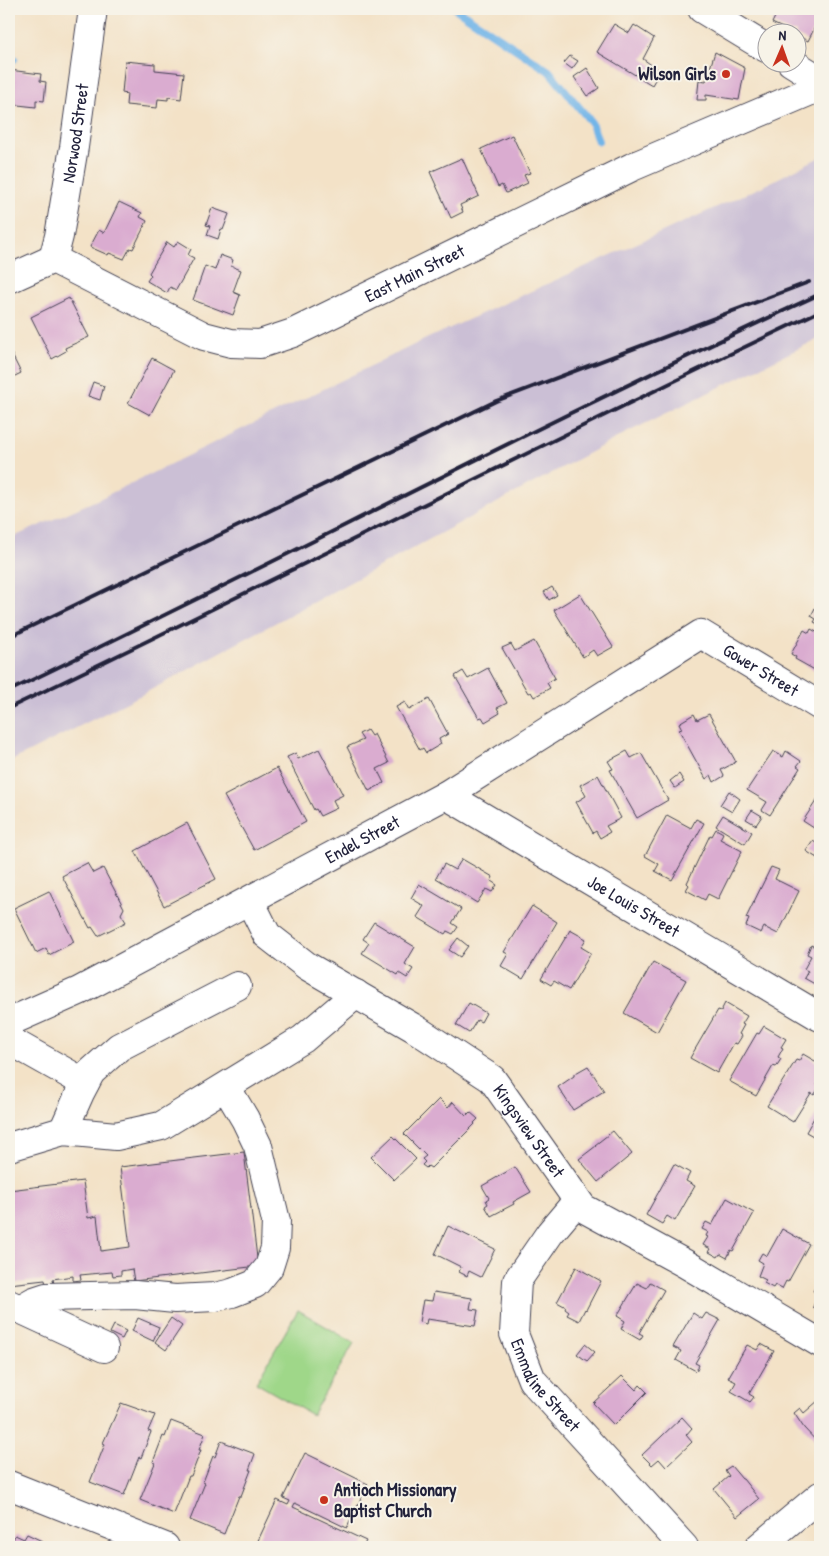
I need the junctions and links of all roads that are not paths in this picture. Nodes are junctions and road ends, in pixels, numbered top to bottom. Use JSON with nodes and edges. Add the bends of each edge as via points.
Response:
{"nodes":[{"id":1,"x":94,"y":9,"type":"edge"},
{"id":2,"x":715,"y":12,"type":"edge"},
{"id":3,"x":756,"y":41,"type":"edge"},
{"id":4,"x":806,"y":71,"type":"edge"},
{"id":5,"x":820,"y":80,"type":"edge"},
{"id":6,"x":820,"y":87,"type":"edge"},
{"id":7,"x":53,"y":258,"type":"junction"},
{"id":8,"x":9,"y":279,"type":"edge"},
{"id":9,"x":701,"y":634,"type":"joint"},
{"id":10,"x":820,"y":706,"type":"edge"},
{"id":11,"x":446,"y":795,"type":"junction"},
{"id":12,"x":250,"y":901,"type":"junction"},
{"id":13,"x":237,"y":986,"type":"dead end"},
{"id":14,"x":356,"y":994,"type":"junction"},
{"id":15,"x":820,"y":1016,"type":"edge"},
{"id":16,"x":9,"y":1022,"type":"edge"},
{"id":17,"x":15,"y":1050,"type":"edge"},
{"id":18,"x":85,"y":1083,"type":"junction"},
{"id":19,"x":226,"y":1087,"type":"junction"},
{"id":20,"x":63,"y":1131,"type":"junction"},
{"id":21,"x":9,"y":1147,"type":"edge"},
{"id":22,"x":577,"y":1201,"type":"junction"},
{"id":23,"x":15,"y":1307,"type":"edge"},
{"id":24,"x":820,"y":1344,"type":"edge"},
{"id":25,"x":104,"y":1348,"type":"dead end"},
{"id":26,"x":9,"y":1485,"type":"edge"},
{"id":27,"x":820,"y":1496,"type":"edge"},
{"id":28,"x":165,"y":1547,"type":"edge"},
{"id":29,"x":684,"y":1547,"type":"edge"},
{"id":30,"x":759,"y":1547,"type":"edge"}],
"edges":[{"from":1,"to":7,"type":"street","name":"Norwood Street"},
{"from":2,"to":3,"type":"street"},
{"from":4,"to":5,"type":"street"},
{"from":6,"to":7,"type":"street","name":"East Main Street","via":[[632,167],[293,333],[260,344],[204,336]]},
{"from":7,"to":8,"type":"street"},
{"from":9,"to":10,"type":"street","name":"Gower Street"},
{"from":9,"to":11,"type":"street","name":"Endel Street"},
{"from":11,"to":12,"type":"street","name":"Endel Street"},
{"from":11,"to":15,"type":"street","name":"Joe Louis Street"},
{"from":12,"to":14,"type":"street","name":"Kingsview Street","via":[[267,935],[307,966]]},
{"from":12,"to":16,"type":"street","name":"Endel Street","via":[[78,991]]},
{"from":13,"to":18,"type":"street","via":[[119,1047],[91,1072]]},
{"from":14,"to":19,"type":"street","via":[[303,1039]]},
{"from":14,"to":22,"type":"street","name":"Kingsview Street","via":[[492,1079]]},
{"from":17,"to":18,"type":"street"},
{"from":18,"to":20,"type":"street"},
{"from":19,"to":20,"type":"street","via":[[162,1126],[116,1136]]},
{"from":19,"to":23,"type":"street","via":[[258,1146],[276,1221],[275,1248],[269,1267],[255,1284],[214,1297],[46,1297]]},
{"from":20,"to":21,"type":"street"},
{"from":22,"to":24,"type":"street","name":"Kingsview Street","via":[[582,1208],[684,1263]]},
{"from":22,"to":29,"type":"street","name":"Emmaline Street","via":[[516,1281],[514,1334],[532,1380]]},
{"from":23,"to":25,"type":"street"},
{"from":26,"to":28,"type":"street"},
{"from":27,"to":30,"type":"street"}]}
